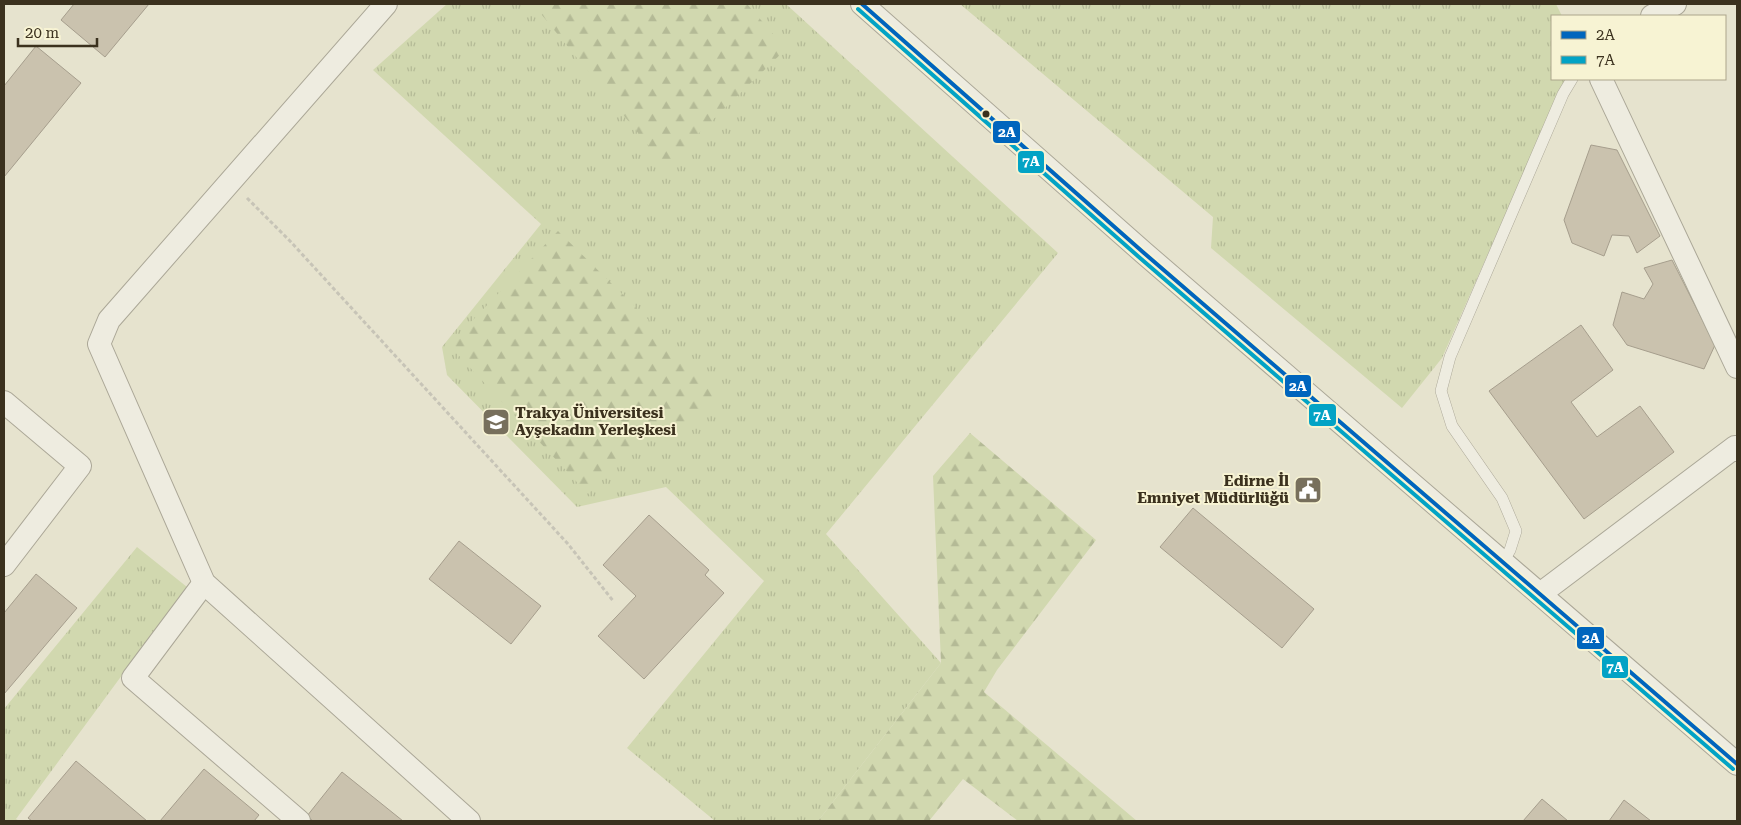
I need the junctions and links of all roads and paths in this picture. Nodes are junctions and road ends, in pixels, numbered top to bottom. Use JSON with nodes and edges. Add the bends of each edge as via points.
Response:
{"nodes":[{"id":1,"x":386,"y":4,"type":"edge"},
{"id":2,"x":862,"y":4,"type":"edge"},
{"id":3,"x":1675,"y":4,"type":"edge"},
{"id":4,"x":1654,"y":15,"type":"edge"},
{"id":5,"x":1571,"y":80,"type":"edge"},
{"id":6,"x":1601,"y":80,"type":"edge"},
{"id":7,"x":230,"y":182,"type":"junction"},
{"id":8,"x":1737,"y":367,"type":"edge"},
{"id":9,"x":4,"y":402,"type":"edge"},
{"id":10,"x":1737,"y":447,"type":"edge"},
{"id":11,"x":1503,"y":562,"type":"junction"},
{"id":12,"x":4,"y":565,"type":"edge"},
{"id":13,"x":204,"y":583,"type":"junction"},
{"id":14,"x":1540,"y":594,"type":"junction"},
{"id":15,"x":614,"y":602,"type":"dead end"},
{"id":16,"x":1737,"y":764,"type":"edge"},
{"id":17,"x":299,"y":821,"type":"edge"},
{"id":18,"x":469,"y":821,"type":"edge"}],
"edges":[{"from":1,"to":7,"type":"street"},
{"from":2,"to":11,"type":"street","via":[[1144,253]]},
{"from":3,"to":4,"type":"street"},
{"from":5,"to":11,"type":"lane","via":[[1450,356],[1441,391],[1452,426],[1502,498],[1516,531]]},
{"from":6,"to":8,"type":"street"},
{"from":7,"to":13,"type":"street","via":[[109,320],[99,344]]},
{"from":7,"to":15,"type":"path","via":[[290,241],[542,515]]},
{"from":9,"to":12,"type":"street","via":[[80,466]]},
{"from":10,"to":14,"type":"street"},
{"from":11,"to":14,"type":"street"},
{"from":13,"to":17,"type":"street","via":[[133,678]]},
{"from":13,"to":18,"type":"street"},
{"from":14,"to":16,"type":"street"}]}
